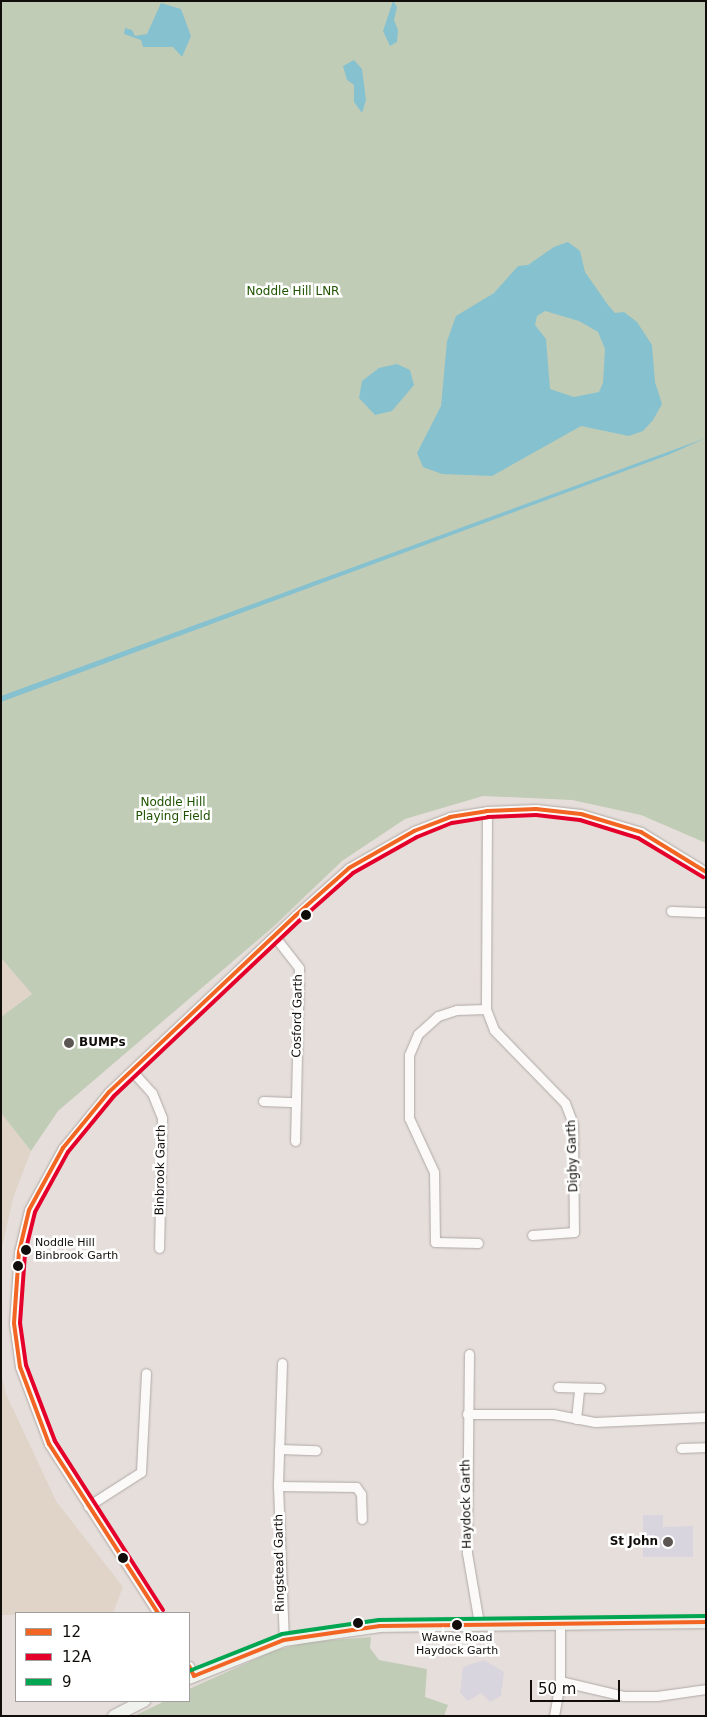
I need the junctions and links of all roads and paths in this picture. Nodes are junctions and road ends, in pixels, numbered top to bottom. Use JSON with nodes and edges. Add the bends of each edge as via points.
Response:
{"nodes":[{"id":1,"x":487,"y":812,"type":"junction"},
{"id":2,"x":706,"y":872,"type":"edge"},
{"id":3,"x":671,"y":911,"type":"dead end"},
{"id":4,"x":706,"y":912,"type":"edge"},
{"id":5,"x":275,"y":937,"type":"junction"},
{"id":6,"x":486,"y":1009,"type":"junction"},
{"id":7,"x":132,"y":1071,"type":"junction"},
{"id":8,"x":263,"y":1101,"type":"dead end"},
{"id":9,"x":296,"y":1102,"type":"junction"},
{"id":10,"x":295,"y":1141,"type":"dead end"},
{"id":11,"x":532,"y":1235,"type":"dead end"},
{"id":12,"x":478,"y":1243,"type":"dead end"},
{"id":13,"x":159,"y":1248,"type":"dead end"},
{"id":14,"x":469,"y":1354,"type":"dead end"},
{"id":15,"x":282,"y":1363,"type":"dead end"},
{"id":16,"x":146,"y":1373,"type":"dead end"},
{"id":17,"x":558,"y":1387,"type":"dead end"},
{"id":18,"x":579,"y":1388,"type":"junction"},
{"id":19,"x":600,"y":1388,"type":"dead end"},
{"id":20,"x":467,"y":1414,"type":"junction"},
{"id":21,"x":706,"y":1417,"type":"edge"},
{"id":22,"x":576,"y":1419,"type":"junction"},
{"id":23,"x":706,"y":1447,"type":"edge"},
{"id":24,"x":681,"y":1448,"type":"dead end"},
{"id":25,"x":279,"y":1449,"type":"junction"},
{"id":26,"x":316,"y":1450,"type":"dead end"},
{"id":27,"x":278,"y":1486,"type":"junction"},
{"id":28,"x":88,"y":1506,"type":"junction"},
{"id":29,"x":362,"y":1520,"type":"dead end"},
{"id":30,"x":157,"y":1612,"type":"edge"},
{"id":31,"x":706,"y":1622,"type":"edge"},
{"id":32,"x":479,"y":1623,"type":"junction"},
{"id":33,"x":560,"y":1624,"type":"junction"},
{"id":34,"x":284,"y":1640,"type":"junction"},
{"id":35,"x":190,"y":1673,"type":"edge"},
{"id":36,"x":560,"y":1681,"type":"junction"},
{"id":37,"x":706,"y":1689,"type":"edge"},
{"id":38,"x":142,"y":1702,"type":"edge"},
{"id":39,"x":114,"y":1716,"type":"edge"},
{"id":40,"x":554,"y":1716,"type":"edge"}],
"edges":[{"from":1,"to":2,"type":"street","via":[[536,809],[581,814],[641,832]]},
{"from":1,"to":5,"type":"street","via":[[450,817],[414,831],[349,868]]},
{"from":1,"to":6,"type":"street","name":"Digby Garth"},
{"from":3,"to":4,"type":"street"},
{"from":5,"to":7,"type":"street"},
{"from":5,"to":9,"type":"street","name":"Cosford Garth","via":[[299,968]]},
{"from":6,"to":11,"type":"street","name":"Digby Garth","via":[[494,1030],[504,1043],[566,1103],[572,1116],[574,1232]]},
{"from":6,"to":12,"type":"street","via":[[457,1010],[438,1016],[418,1034],[409,1055],[409,1118],[434,1172],[434,1242]]},
{"from":7,"to":13,"type":"street","name":"Binbrook Garth","via":[[152,1093],[162,1118]]},
{"from":7,"to":28,"type":"street","via":[[109,1092],[63,1148],[29,1210],[14,1290],[14,1323],[20,1367],[33,1411],[48,1444]]},
{"from":8,"to":9,"type":"street"},
{"from":9,"to":10,"type":"street","name":"Cosford Garth"},
{"from":14,"to":20,"type":"street","name":"Haydock Garth"},
{"from":15,"to":25,"type":"street","name":"Ringstead Garth"},
{"from":16,"to":28,"type":"street","via":[[141,1472]]},
{"from":17,"to":18,"type":"street"},
{"from":18,"to":19,"type":"street"},
{"from":18,"to":22,"type":"street"},
{"from":20,"to":22,"type":"street","via":[[552,1414]]},
{"from":20,"to":32,"type":"street","name":"Haydock Garth","via":[[467,1553]]},
{"from":21,"to":22,"type":"street","via":[[595,1422]]},
{"from":23,"to":24,"type":"street"},
{"from":25,"to":26,"type":"street"},
{"from":25,"to":27,"type":"street","name":"Ringstead Garth"},
{"from":27,"to":29,"type":"street","via":[[356,1487],[361,1494]]},
{"from":27,"to":34,"type":"street","name":"Ringstead Garth"},
{"from":28,"to":30,"type":"street"},
{"from":31,"to":33,"type":"street"},
{"from":32,"to":33,"type":"street"},
{"from":32,"to":34,"type":"street","via":[[414,1625]]},
{"from":33,"to":36,"type":"street"},
{"from":34,"to":35,"type":"street"},
{"from":36,"to":37,"type":"street","via":[[624,1696],[657,1696]]},
{"from":36,"to":40,"type":"street"},
{"from":38,"to":39,"type":"street"}]}
